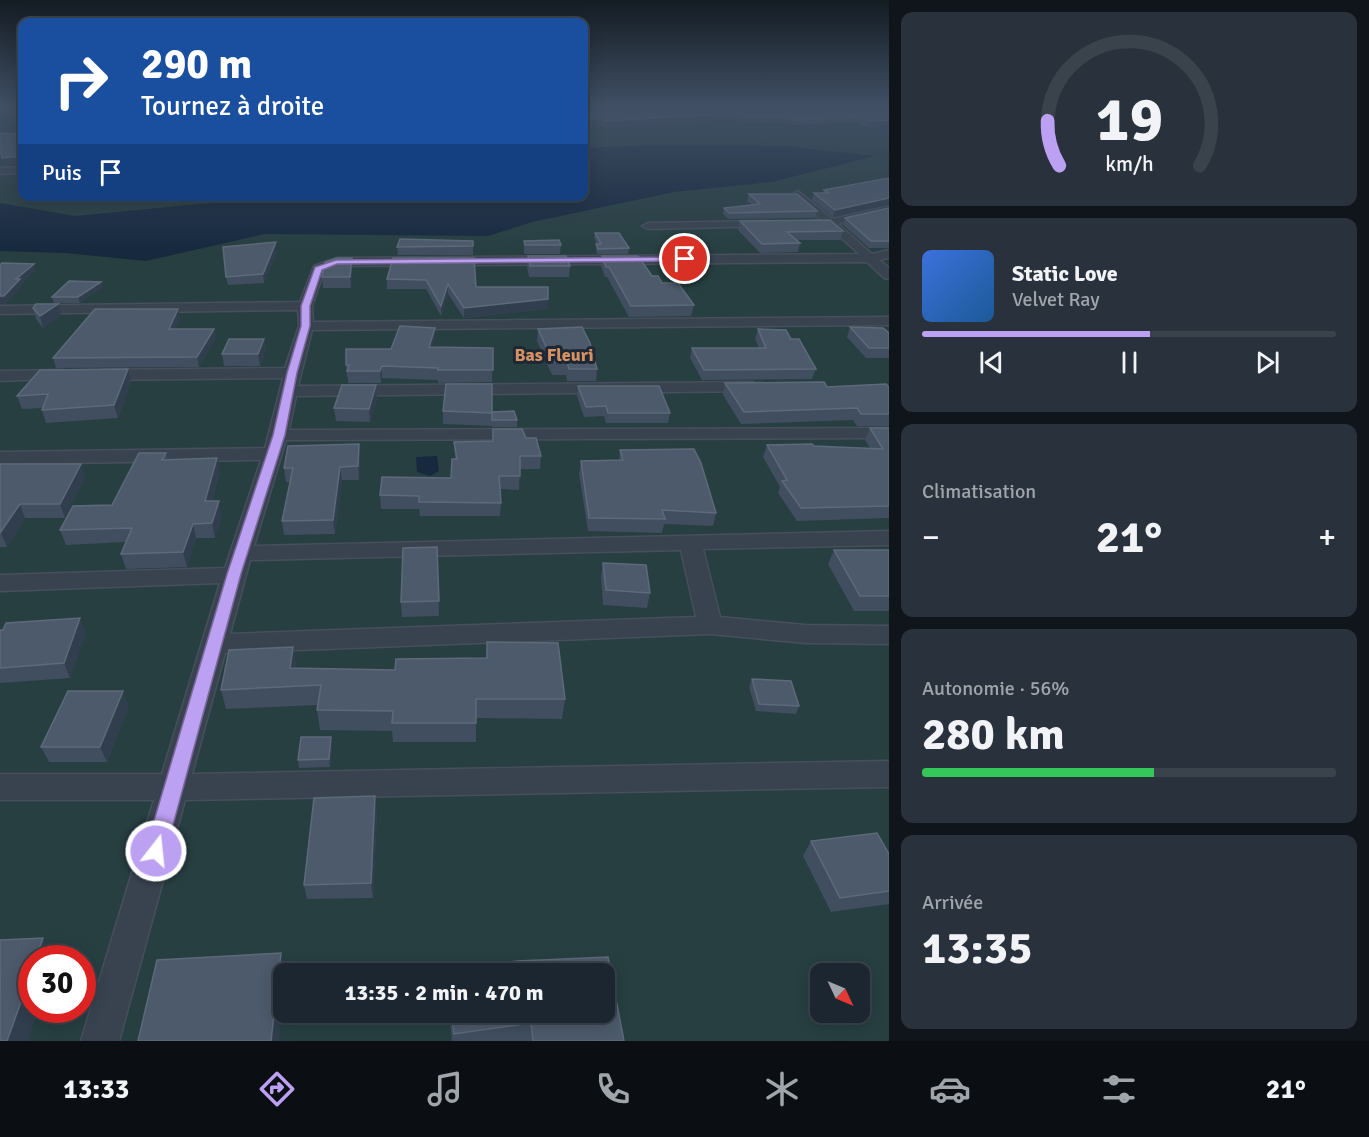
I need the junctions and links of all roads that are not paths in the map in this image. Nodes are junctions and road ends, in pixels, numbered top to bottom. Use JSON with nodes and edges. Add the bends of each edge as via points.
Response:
{"nodes":[{"id":1,"x":18,"y":170,"type":"edge"},
{"id":2,"x":0,"y":171,"type":"edge"},
{"id":3,"x":798,"y":194,"type":"edge"},
{"id":4,"x":889,"y":209,"type":"edge"},
{"id":5,"x":828,"y":223,"type":"junction"},
{"id":6,"x":648,"y":226,"type":"dead end"},
{"id":7,"x":880,"y":256,"type":"edge"},
{"id":8,"x":889,"y":275,"type":"edge"},
{"id":9,"x":0,"y":310,"type":"edge"},
{"id":10,"x":305,"y":316,"type":"junction"},
{"id":11,"x":889,"y":321,"type":"edge"},
{"id":12,"x":0,"y":376,"type":"edge"},
{"id":13,"x":290,"y":382,"type":"junction"},
{"id":14,"x":774,"y":387,"type":"edge"},
{"id":15,"x":889,"y":433,"type":"edge"},
{"id":16,"x":276,"y":444,"type":"junction"},
{"id":17,"x":0,"y":458,"type":"edge"},
{"id":18,"x":889,"y":538,"type":"edge"},
{"id":19,"x":690,"y":541,"type":"junction"},
{"id":20,"x":237,"y":564,"type":"junction"},
{"id":21,"x":0,"y":583,"type":"edge"},
{"id":22,"x":710,"y":625,"type":"junction"},
{"id":23,"x":889,"y":635,"type":"edge"},
{"id":24,"x":214,"y":644,"type":"junction"},
{"id":25,"x":889,"y":774,"type":"edge"},
{"id":26,"x":0,"y":787,"type":"edge"},
{"id":27,"x":174,"y":788,"type":"junction"},
{"id":28,"x":100,"y":1041,"type":"edge"}],
"edges":[{"from":1,"to":2,"type":"street"},
{"from":3,"to":5,"type":"street"},
{"from":4,"to":5,"type":"street"},
{"from":5,"to":6,"type":"street"},
{"from":5,"to":7,"type":"street"},
{"from":7,"to":8,"type":"street"},
{"from":7,"to":10,"type":"street","via":[[336,262],[318,269]]},
{"from":9,"to":10,"type":"street"},
{"from":10,"to":11,"type":"street"},
{"from":10,"to":13,"type":"street"},
{"from":12,"to":13,"type":"street"},
{"from":13,"to":14,"type":"street"},
{"from":13,"to":16,"type":"street"},
{"from":15,"to":16,"type":"street"},
{"from":16,"to":17,"type":"street"},
{"from":16,"to":20,"type":"street"},
{"from":18,"to":19,"type":"street"},
{"from":19,"to":20,"type":"street"},
{"from":19,"to":22,"type":"street"},
{"from":20,"to":21,"type":"street"},
{"from":20,"to":24,"type":"street"},
{"from":22,"to":23,"type":"street","via":[[805,634]]},
{"from":22,"to":24,"type":"street"},
{"from":24,"to":27,"type":"street"},
{"from":25,"to":27,"type":"street"},
{"from":26,"to":27,"type":"street"},
{"from":27,"to":28,"type":"street"}]}
